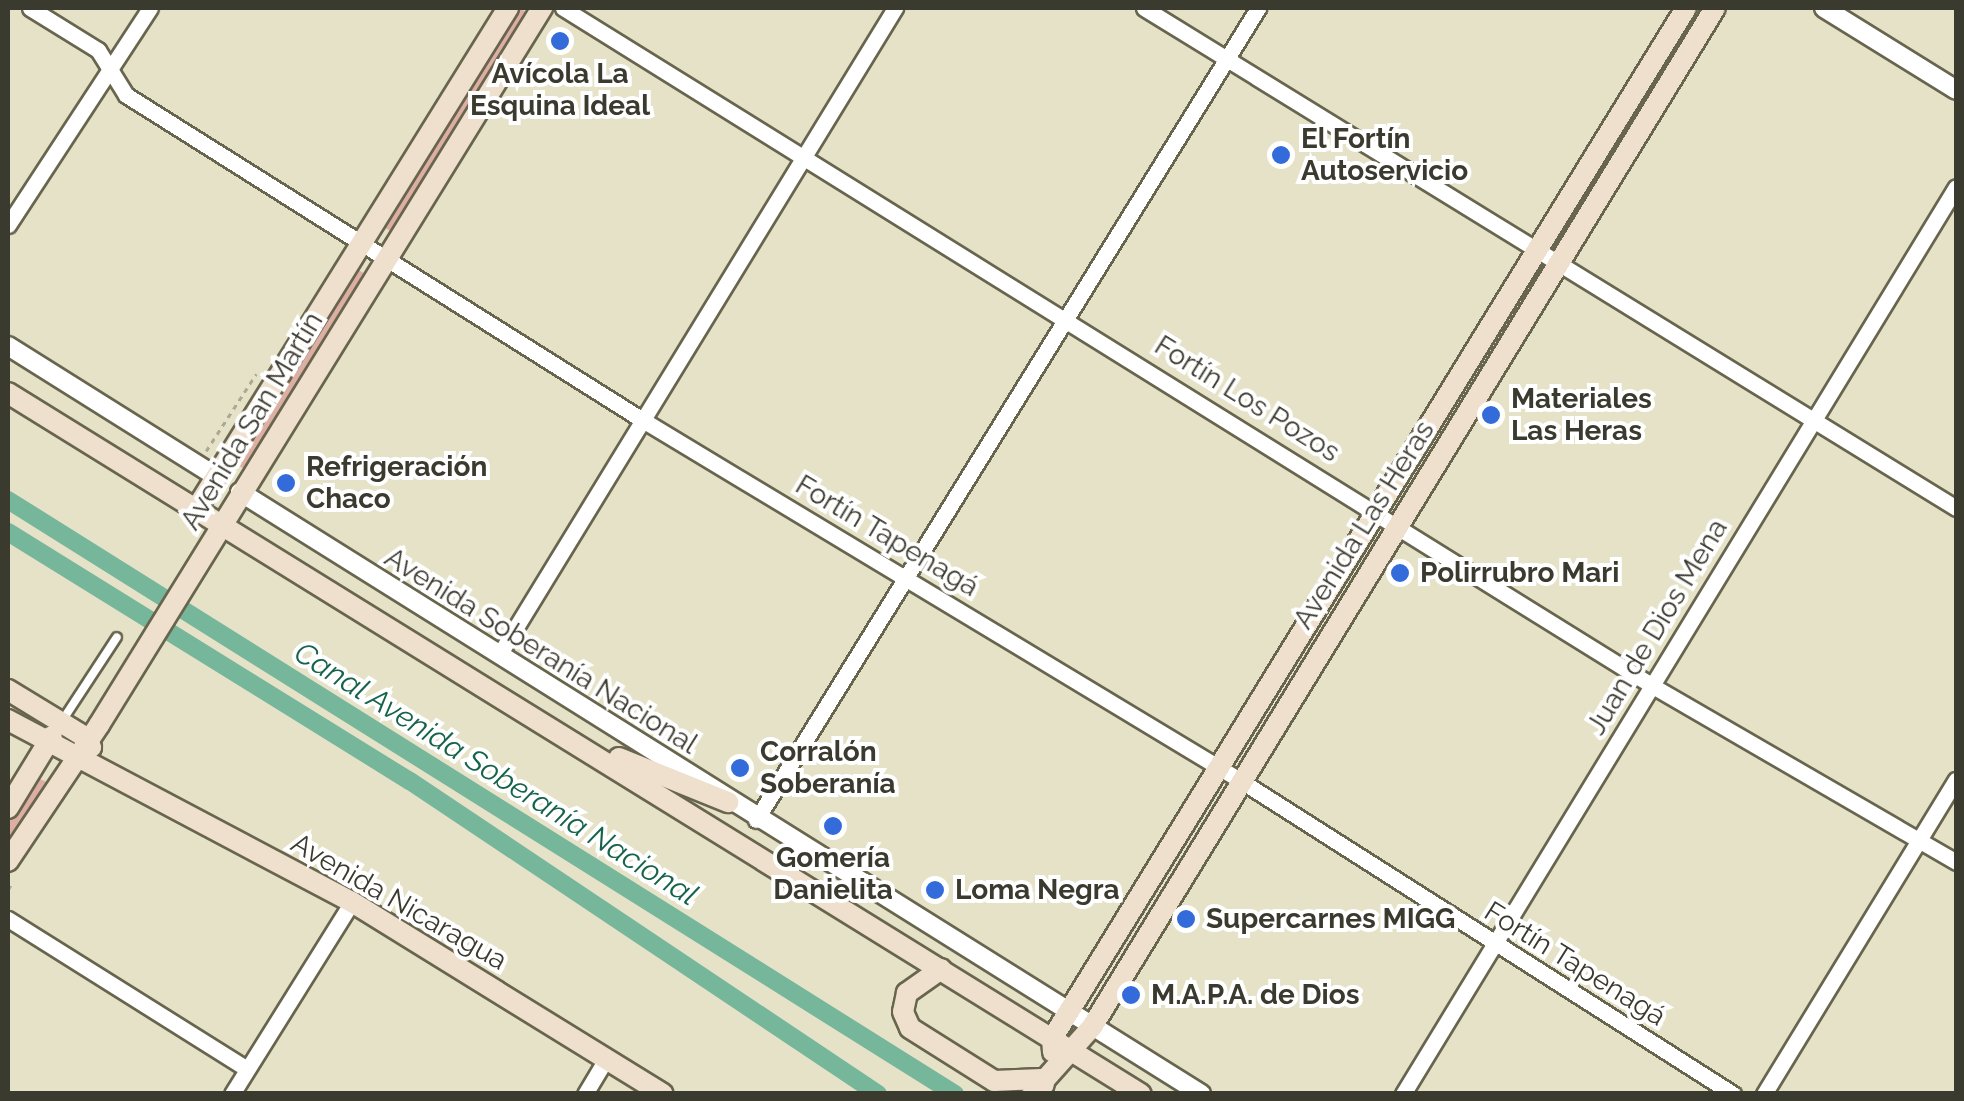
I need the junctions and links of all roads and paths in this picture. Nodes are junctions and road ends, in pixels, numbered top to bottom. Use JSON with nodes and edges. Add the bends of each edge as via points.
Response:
{"nodes":[{"id":1,"x":30,"y":8,"type":"edge"},
{"id":2,"x":150,"y":8,"type":"edge"},
{"id":3,"x":508,"y":8,"type":"edge"},
{"id":4,"x":542,"y":8,"type":"edge"},
{"id":5,"x":563,"y":8,"type":"edge"},
{"id":6,"x":895,"y":8,"type":"edge"},
{"id":7,"x":1144,"y":8,"type":"edge"},
{"id":8,"x":1258,"y":8,"type":"edge"},
{"id":9,"x":1686,"y":8,"type":"edge"},
{"id":10,"x":1715,"y":8,"type":"edge"},
{"id":11,"x":1824,"y":8,"type":"edge"},
{"id":12,"x":1226,"y":58,"type":"junction"},
{"id":13,"x":112,"y":71,"type":"junction"},
{"id":14,"x":1956,"y":90,"type":"edge"},
{"id":15,"x":802,"y":156,"type":"junction"},
{"id":16,"x":1956,"y":187,"type":"edge"},
{"id":17,"x":8,"y":225,"type":"edge"},
{"id":18,"x":363,"y":244,"type":"junction"},
{"id":19,"x":1539,"y":252,"type":"junction"},
{"id":20,"x":383,"y":258,"type":"junction"},
{"id":21,"x":1560,"y":265,"type":"junction"},
{"id":22,"x":1068,"y":317,"type":"junction"},
{"id":23,"x":8,"y":346,"type":"edge"},
{"id":24,"x":8,"y":393,"type":"edge"},
{"id":25,"x":1813,"y":418,"type":"junction"},
{"id":26,"x":642,"y":419,"type":"junction"},
{"id":27,"x":215,"y":476,"type":"junction"},
{"id":28,"x":240,"y":492,"type":"junction"},
{"id":29,"x":198,"y":506,"type":"junction"},
{"id":30,"x":1956,"y":508,"type":"edge"},
{"id":31,"x":1388,"y":518,"type":"junction"},
{"id":32,"x":222,"y":522,"type":"junction"},
{"id":33,"x":906,"y":575,"type":"junction"},
{"id":34,"x":116,"y":637,"type":"dead end"},
{"id":35,"x":499,"y":656,"type":"junction"},
{"id":36,"x":1651,"y":684,"type":"junction"},
{"id":37,"x":8,"y":690,"type":"edge"},
{"id":38,"x":8,"y":720,"type":"edge"},
{"id":39,"x":61,"y":722,"type":"junction"},
{"id":40,"x":565,"y":736,"type":"junction"},
{"id":41,"x":85,"y":737,"type":"junction"},
{"id":42,"x":47,"y":744,"type":"junction"},
{"id":43,"x":71,"y":759,"type":"junction"},
{"id":44,"x":101,"y":768,"type":"junction"},
{"id":45,"x":1230,"y":774,"type":"junction"},
{"id":46,"x":1956,"y":780,"type":"edge"},
{"id":47,"x":728,"y":802,"type":"junction"},
{"id":48,"x":8,"y":808,"type":"edge"},
{"id":49,"x":756,"y":820,"type":"junction"},
{"id":50,"x":1920,"y":838,"type":"junction"},
{"id":51,"x":8,"y":861,"type":"edge"},
{"id":52,"x":1956,"y":862,"type":"edge"},
{"id":53,"x":352,"y":902,"type":"junction"},
{"id":54,"x":8,"y":919,"type":"edge"},
{"id":55,"x":1496,"y":943,"type":"junction"},
{"id":56,"x":941,"y":969,"type":"junction"},
{"id":57,"x":1069,"y":1012,"type":"junction"},
{"id":58,"x":1092,"y":1027,"type":"junction"},
{"id":59,"x":1052,"y":1038,"type":"junction"},
{"id":60,"x":1074,"y":1052,"type":"junction"},
{"id":61,"x":606,"y":1059,"type":"junction"},
{"id":62,"x":248,"y":1069,"type":"junction"},
{"id":63,"x":1044,"y":1083,"type":"edge"},
{"id":64,"x":232,"y":1094,"type":"edge"},
{"id":65,"x":585,"y":1094,"type":"edge"},
{"id":66,"x":664,"y":1094,"type":"edge"},
{"id":67,"x":1141,"y":1094,"type":"edge"},
{"id":68,"x":1201,"y":1094,"type":"edge"},
{"id":69,"x":1403,"y":1094,"type":"edge"},
{"id":70,"x":1733,"y":1094,"type":"edge"},
{"id":71,"x":1764,"y":1094,"type":"edge"}],
"edges":[{"from":1,"to":13,"type":"street","name":"Fortín Tapenagá","via":[[98,50]]},
{"from":2,"to":13,"type":"street"},
{"from":3,"to":18,"type":"main road","name":"Avenida San Martín"},
{"from":4,"to":20,"type":"main road","name":"Avenida San Martín"},
{"from":5,"to":15,"type":"street","name":"Fortín Los Pozos"},
{"from":6,"to":15,"type":"street"},
{"from":7,"to":12,"type":"street"},
{"from":8,"to":12,"type":"street"},
{"from":9,"to":19,"type":"main road","name":"Avenida Las Heras"},
{"from":10,"to":21,"type":"main road","name":"Avenida Las Heras"},
{"from":11,"to":14,"type":"street"},
{"from":12,"to":19,"type":"street"},
{"from":12,"to":22,"type":"street"},
{"from":13,"to":17,"type":"street"},
{"from":13,"to":18,"type":"street","name":"Fortín Tapenagá","via":[[126,96]]},
{"from":15,"to":22,"type":"street","name":"Fortín Los Pozos"},
{"from":15,"to":26,"type":"street"},
{"from":16,"to":25,"type":"street","name":"Juan de Dios Mena"},
{"from":18,"to":20,"type":"street","name":"Fortín Tapenagá"},
{"from":18,"to":27,"type":"main road","name":"Avenida San Martín"},
{"from":19,"to":21,"type":"street"},
{"from":19,"to":31,"type":"main road","name":"Avenida Las Heras"},
{"from":20,"to":26,"type":"street","name":"Fortín Tapenagá"},
{"from":20,"to":28,"type":"main road","name":"Avenida San Martín"},
{"from":21,"to":25,"type":"street"},
{"from":21,"to":31,"type":"main road","name":"Avenida Las Heras"},
{"from":22,"to":31,"type":"street","name":"Fortín Los Pozos"},
{"from":22,"to":33,"type":"street"},
{"from":23,"to":27,"type":"street","name":"Avenida Soberanía Nacional"},
{"from":24,"to":29,"type":"main road"},
{"from":25,"to":30,"type":"street"},
{"from":25,"to":36,"type":"street","name":"Juan de Dios Mena"},
{"from":26,"to":33,"type":"street","name":"Fortín Tapenagá"},
{"from":26,"to":35,"type":"street"},
{"from":27,"to":28,"type":"main road","name":"Avenida Soberanía Nacional"},
{"from":27,"to":29,"type":"main road","name":"Avenida San Martín"},
{"from":28,"to":32,"type":"main road","name":"Avenida San Martín"},
{"from":28,"to":35,"type":"street","name":"Avenida Soberanía Nacional"},
{"from":29,"to":32,"type":"main road"},
{"from":31,"to":36,"type":"street","name":"Fortín Los Pozos"},
{"from":31,"to":45,"type":"main road","name":"Avenida Las Heras"},
{"from":32,"to":40,"type":"main road"},
{"from":32,"to":41,"type":"main road","name":"Avenida San Martín"},
{"from":33,"to":45,"type":"street","name":"Fortín Tapenagá"},
{"from":33,"to":49,"type":"street"},
{"from":34,"to":39,"type":"lane"},
{"from":35,"to":47,"type":"street","name":"Avenida Soberanía Nacional"},
{"from":36,"to":50,"type":"street","name":"Fortín Los Pozos"},
{"from":36,"to":55,"type":"street","name":"Juan de Dios Mena"},
{"from":37,"to":39,"type":"main road"},
{"from":38,"to":42,"type":"main road","name":"Avenida Nicaragua"},
{"from":39,"to":41,"type":"main road"},
{"from":39,"to":42,"type":"main road"},
{"from":40,"to":47,"type":"main road"},
{"from":40,"to":56,"type":"main road"},
{"from":41,"to":43,"type":"main road","name":"Avenida San Martín"},
{"from":41,"to":44,"type":"main road"},
{"from":42,"to":43,"type":"main road","name":"Avenida Nicaragua"},
{"from":42,"to":48,"type":"main road"},
{"from":43,"to":44,"type":"main road","name":"Avenida Nicaragua"},
{"from":43,"to":51,"type":"main road","name":"Avenida San Martín"},
{"from":44,"to":53,"type":"main road","name":"Avenida Nicaragua"},
{"from":45,"to":55,"type":"street","name":"Fortín Tapenagá"},
{"from":45,"to":57,"type":"main road","name":"Avenida Las Heras"},
{"from":45,"to":58,"type":"main road","name":"Avenida Las Heras"},
{"from":46,"to":50,"type":"street"},
{"from":47,"to":49,"type":"street","name":"Avenida Soberanía Nacional"},
{"from":49,"to":57,"type":"street","name":"Avenida Soberanía Nacional"},
{"from":50,"to":52,"type":"street","name":"Fortín Los Pozos"},
{"from":50,"to":71,"type":"street"},
{"from":53,"to":61,"type":"main road","name":"Avenida Nicaragua"},
{"from":53,"to":62,"type":"street"},
{"from":54,"to":62,"type":"street"},
{"from":55,"to":69,"type":"street","name":"Juan de Dios Mena"},
{"from":55,"to":70,"type":"street","name":"Fortín Tapenagá"},
{"from":56,"to":59,"type":"main road"},
{"from":56,"to":63,"type":"main road","via":[[907,993],[903,1012],[910,1028],[994,1080]]},
{"from":57,"to":58,"type":"street","name":"Avenida Soberanía Nacional"},
{"from":57,"to":59,"type":"main road","name":"Avenida Las Heras"},
{"from":58,"to":60,"type":"main road","name":"Avenida Las Heras"},
{"from":58,"to":68,"type":"street","name":"Avenida Soberanía Nacional"},
{"from":59,"to":60,"type":"main road"},
{"from":59,"to":63,"type":"main road"},
{"from":60,"to":63,"type":"main road","name":"Avenida Las Heras"},
{"from":60,"to":67,"type":"main road"},
{"from":61,"to":65,"type":"street"},
{"from":61,"to":66,"type":"main road","name":"Avenida Nicaragua"},
{"from":62,"to":64,"type":"street"}]}
